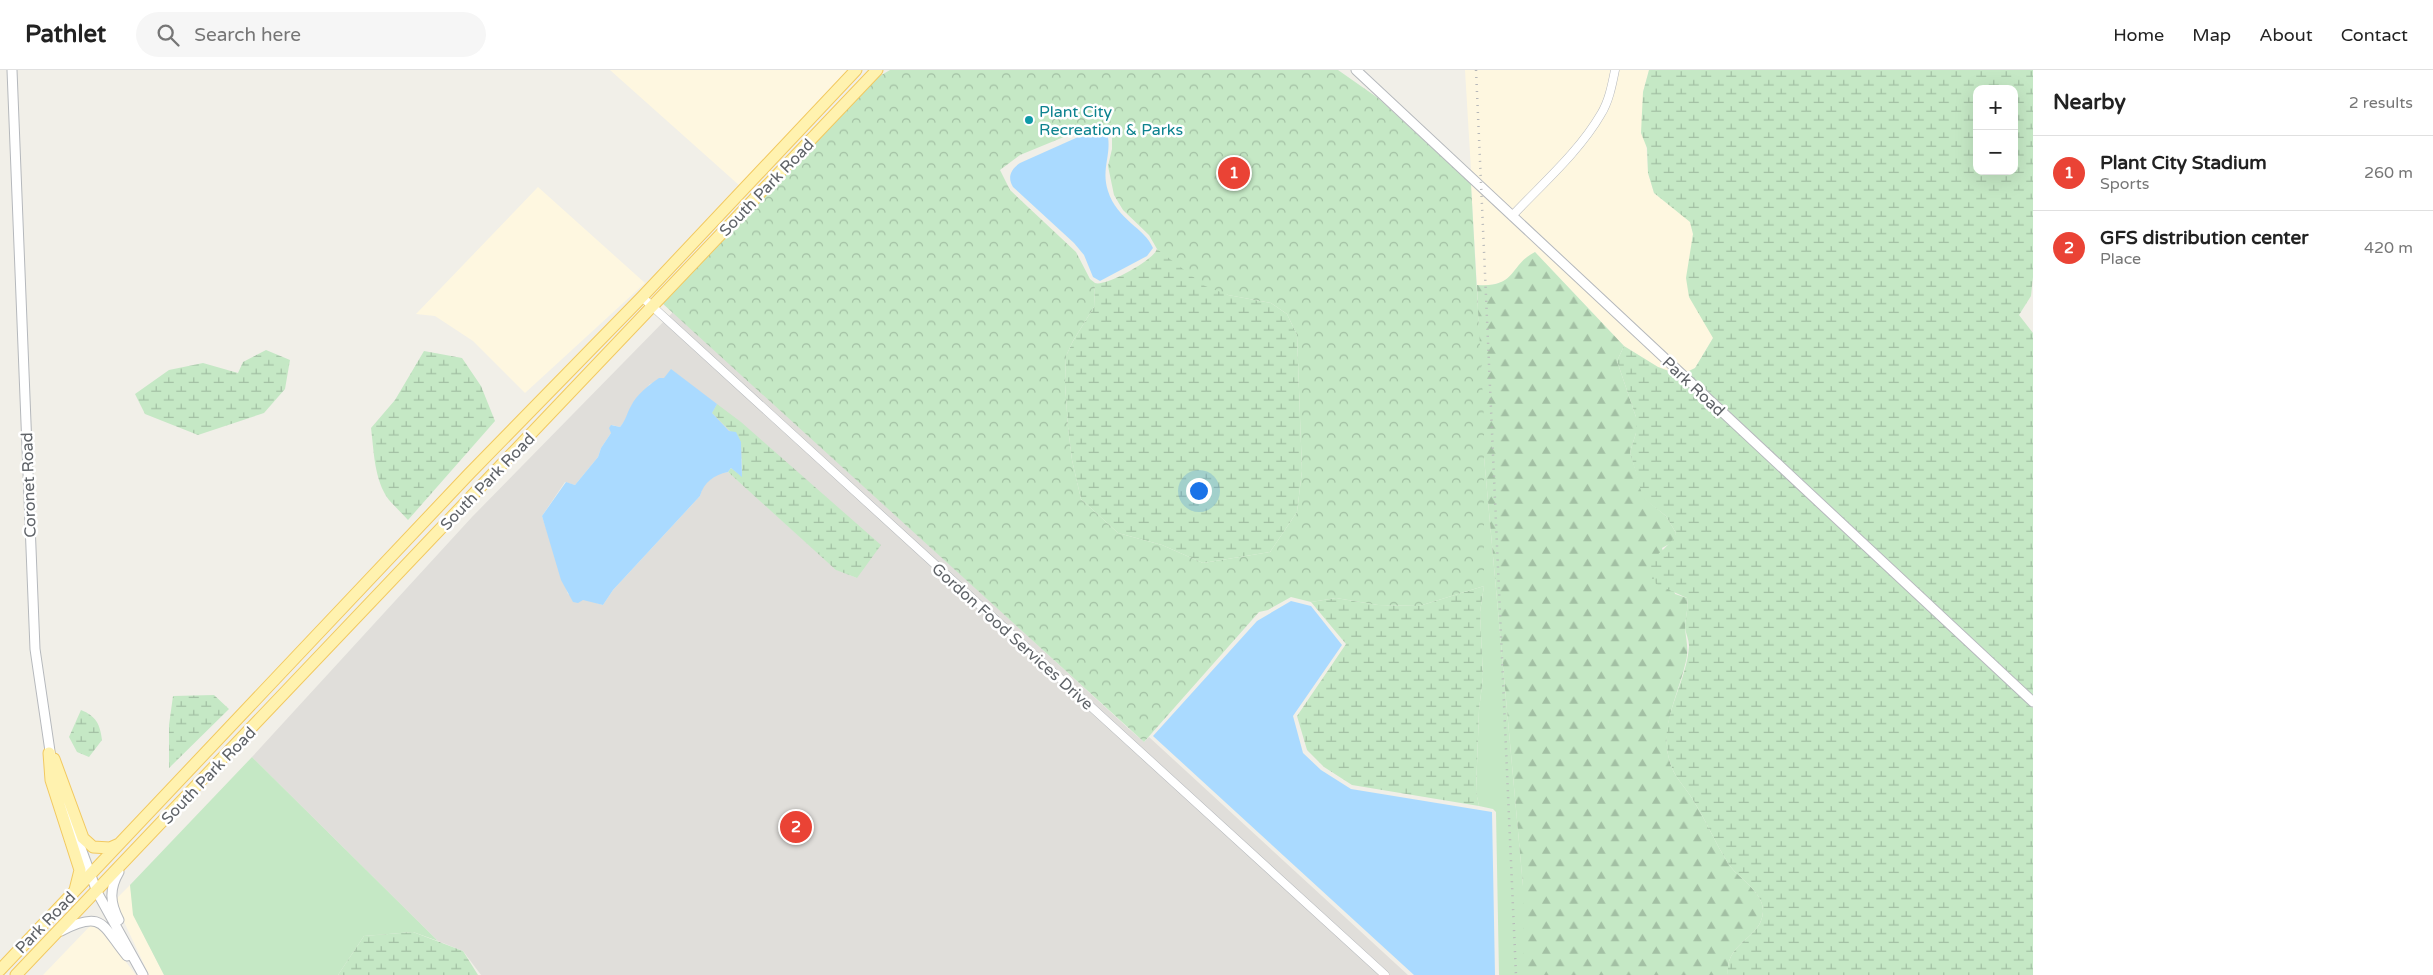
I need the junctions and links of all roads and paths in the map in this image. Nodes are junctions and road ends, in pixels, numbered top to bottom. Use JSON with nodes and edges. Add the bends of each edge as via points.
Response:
{"nodes":[{"id":1,"x":12,"y":70,"type":"edge"},
{"id":2,"x":856,"y":70,"type":"edge"},
{"id":3,"x":861,"y":70,"type":"edge"},
{"id":4,"x":877,"y":70,"type":"edge"},
{"id":5,"x":1356,"y":70,"type":"edge"},
{"id":6,"x":1615,"y":70,"type":"edge"},
{"id":7,"x":738,"y":194,"type":"junction"},
{"id":8,"x":745,"y":208,"type":"junction"},
{"id":9,"x":1512,"y":216,"type":"junction"},
{"id":10,"x":642,"y":298,"type":"junction"},
{"id":11,"x":652,"y":307,"type":"junction"},
{"id":12,"x":612,"y":350,"type":"junction"},
{"id":13,"x":2033,"y":702,"type":"edge"},
{"id":14,"x":49,"y":750,"type":"junction"},
{"id":15,"x":182,"y":778,"type":"junction"},
{"id":16,"x":120,"y":843,"type":"junction"},
{"id":17,"x":123,"y":864,"type":"junction"},
{"id":18,"x":90,"y":875,"type":"junction"},
{"id":19,"x":74,"y":892,"type":"junction"},
{"id":20,"x":97,"y":892,"type":"junction"},
{"id":21,"x":58,"y":932,"type":"junction"},
{"id":22,"x":0,"y":970,"type":"edge"},
{"id":23,"x":141,"y":973,"type":"edge"},
{"id":24,"x":12,"y":975,"type":"edge"},
{"id":25,"x":16,"y":975,"type":"edge"},
{"id":26,"x":1385,"y":975,"type":"edge"}],
"edges":[{"from":1,"to":14,"type":"street","name":"Coronet Road","via":[[35,649]]},
{"from":2,"to":7,"type":"main road","name":"South Park Road"},
{"from":3,"to":8,"type":"main road","via":[[858,82],[746,200]]},
{"from":4,"to":8,"type":"main road","name":"South Park Road"},
{"from":5,"to":9,"type":"street","name":"Park Road"},
{"from":6,"to":9,"type":"street","via":[[1602,113],[1584,139]]},
{"from":7,"to":10,"type":"main road","name":"South Park Road"},
{"from":7,"to":11,"type":"main road","via":[[721,223],[658,292]]},
{"from":8,"to":11,"type":"main road","name":"South Park Road"},
{"from":9,"to":13,"type":"street","name":"Park Road"},
{"from":10,"to":11,"type":"street","name":"Gordon Food Services Drive"},
{"from":10,"to":12,"type":"main road","via":[[632,322]]},
{"from":10,"to":15,"type":"main road","name":"South Park Road","via":[[469,474]]},
{"from":11,"to":12,"type":"main road","name":"South Park Road"},
{"from":11,"to":26,"type":"street","name":"Gordon Food Services Drive"},
{"from":12,"to":17,"type":"main road","name":"South Park Road"},
{"from":14,"to":16,"type":"main road","via":[[83,838],[94,847],[101,848]]},
{"from":14,"to":18,"type":"street","name":"Coronet Road"},
{"from":14,"to":19,"type":"main road","via":[[51,780],[80,870]]},
{"from":15,"to":16,"type":"main road","name":"South Park Road"},
{"from":15,"to":20,"type":"main road","via":[[171,796],[111,863]]},
{"from":16,"to":18,"type":"main road","name":"South Park Road"},
{"from":17,"to":20,"type":"main road","name":"South Park Road"},
{"from":17,"to":23,"type":"street","via":[[110,896]]},
{"from":18,"to":19,"type":"main road","name":"Park Road"},
{"from":18,"to":20,"type":"street","name":"Coronet Road"},
{"from":18,"to":24,"type":"main road","via":[[86,892],[76,906]]},
{"from":19,"to":22,"type":"main road","name":"Park Road"},
{"from":20,"to":21,"type":"main road","name":"Park Road"},
{"from":20,"to":23,"type":"street","name":"Coronet Road"},
{"from":21,"to":23,"type":"street","via":[[78,922],[97,922],[106,927]]},
{"from":21,"to":25,"type":"main road","name":"Park Road"}]}
